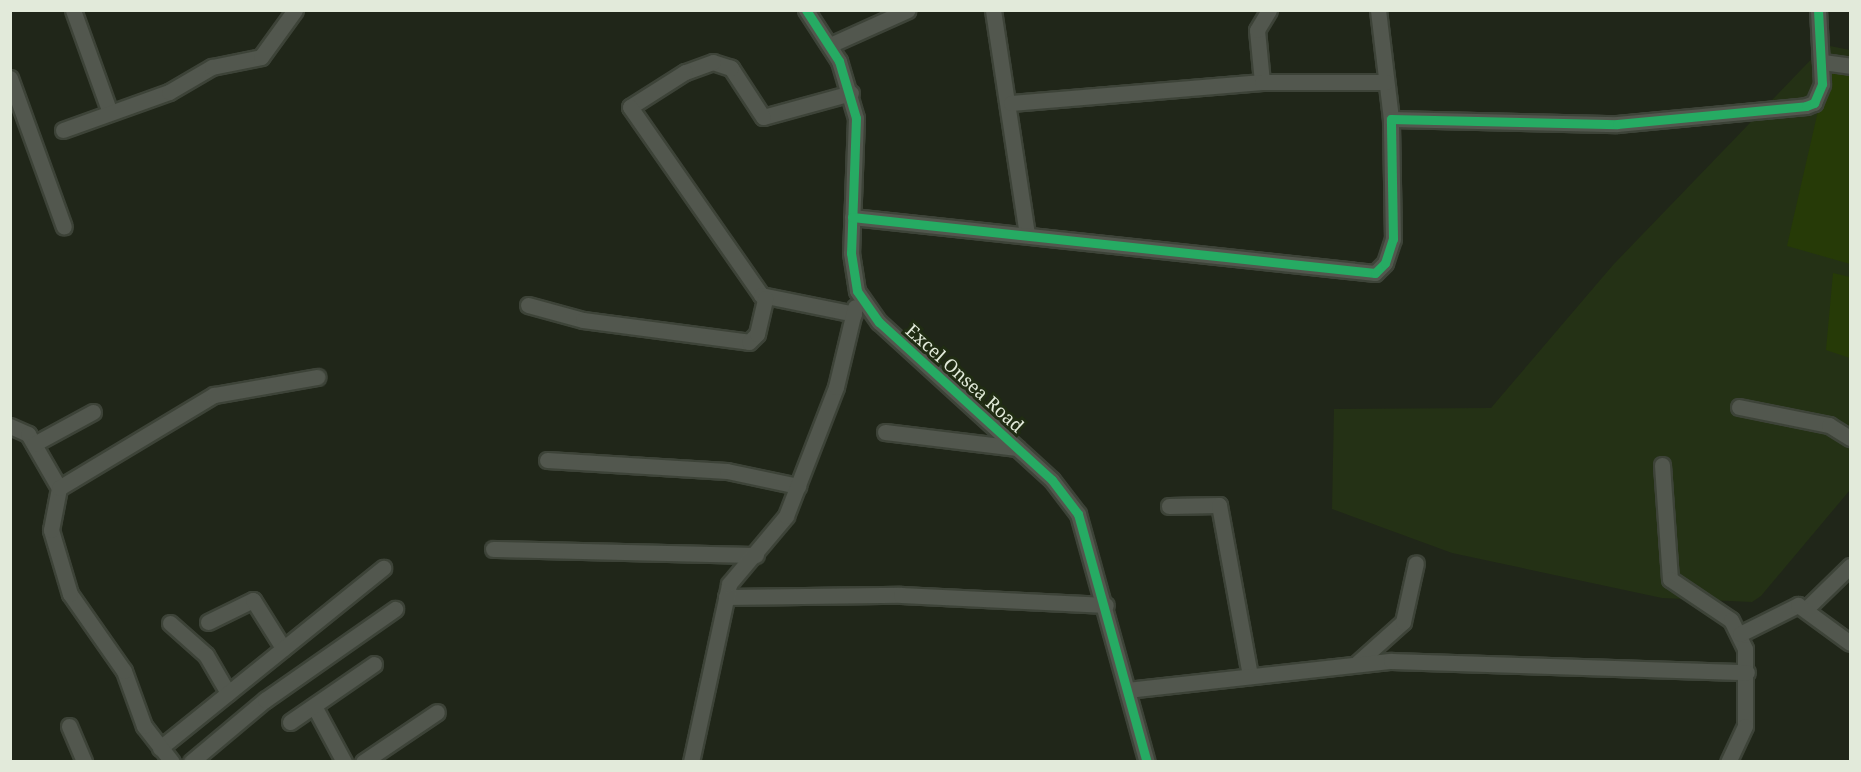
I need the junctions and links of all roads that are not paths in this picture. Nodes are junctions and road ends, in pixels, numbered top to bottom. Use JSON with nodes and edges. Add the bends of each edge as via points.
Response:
{"nodes":[{"id":1,"x":73,"y":10,"type":"edge"},
{"id":2,"x":295,"y":10,"type":"edge"},
{"id":3,"x":806,"y":10,"type":"edge"},
{"id":4,"x":908,"y":10,"type":"edge"},
{"id":5,"x":993,"y":10,"type":"edge"},
{"id":6,"x":1269,"y":10,"type":"edge"},
{"id":7,"x":1378,"y":10,"type":"edge"},
{"id":8,"x":1818,"y":10,"type":"edge"},
{"id":9,"x":830,"y":45,"type":"junction"},
{"id":10,"x":1823,"y":62,"type":"junction"},
{"id":11,"x":1851,"y":66,"type":"edge"},
{"id":12,"x":10,"y":78,"type":"edge"},
{"id":13,"x":1262,"y":82,"type":"junction"},
{"id":14,"x":1386,"y":82,"type":"junction"},
{"id":15,"x":851,"y":93,"type":"junction"},
{"id":16,"x":1011,"y":103,"type":"junction"},
{"id":17,"x":110,"y":113,"type":"junction"},
{"id":18,"x":1391,"y":119,"type":"junction"},
{"id":19,"x":63,"y":130,"type":"dead end"},
{"id":20,"x":852,"y":216,"type":"junction"},
{"id":21,"x":64,"y":227,"type":"dead end"},
{"id":22,"x":1027,"y":234,"type":"junction"},
{"id":23,"x":857,"y":291,"type":"junction"},
{"id":24,"x":765,"y":298,"type":"junction"},
{"id":25,"x":528,"y":305,"type":"dead end"},
{"id":26,"x":854,"y":314,"type":"junction"},
{"id":27,"x":317,"y":376,"type":"dead end"},
{"id":28,"x":1739,"y":408,"type":"dead end"},
{"id":29,"x":93,"y":412,"type":"dead end"},
{"id":30,"x":10,"y":426,"type":"edge"},
{"id":31,"x":885,"y":432,"type":"dead end"},
{"id":32,"x":1851,"y":438,"type":"edge"},
{"id":33,"x":34,"y":444,"type":"junction"},
{"id":34,"x":1017,"y":448,"type":"junction"},
{"id":35,"x":547,"y":460,"type":"dead end"},
{"id":36,"x":1662,"y":465,"type":"dead end"},
{"id":37,"x":798,"y":486,"type":"junction"},
{"id":38,"x":59,"y":488,"type":"junction"},
{"id":39,"x":1169,"y":506,"type":"dead end"},
{"id":40,"x":493,"y":549,"type":"dead end"},
{"id":41,"x":756,"y":555,"type":"junction"},
{"id":42,"x":1416,"y":562,"type":"dead end"},
{"id":43,"x":1851,"y":566,"type":"edge"},
{"id":44,"x":383,"y":568,"type":"dead end"},
{"id":45,"x":726,"y":597,"type":"junction"},
{"id":46,"x":1106,"y":605,"type":"junction"},
{"id":47,"x":1807,"y":608,"type":"junction"},
{"id":48,"x":395,"y":609,"type":"dead end"},
{"id":49,"x":170,"y":622,"type":"dead end"},
{"id":50,"x":208,"y":622,"type":"dead end"},
{"id":51,"x":1740,"y":634,"type":"junction"},
{"id":52,"x":1851,"y":643,"type":"edge"},
{"id":53,"x":283,"y":648,"type":"junction"},
{"id":54,"x":374,"y":664,"type":"dead end"},
{"id":55,"x":1356,"y":664,"type":"junction"},
{"id":56,"x":1747,"y":672,"type":"junction"},
{"id":57,"x":1250,"y":676,"type":"junction"},
{"id":58,"x":1127,"y":690,"type":"junction"},
{"id":59,"x":228,"y":693,"type":"junction"},
{"id":60,"x":314,"y":706,"type":"junction"},
{"id":61,"x":437,"y":712,"type":"dead end"},
{"id":62,"x":290,"y":722,"type":"dead end"},
{"id":63,"x":69,"y":726,"type":"dead end"},
{"id":64,"x":160,"y":748,"type":"junction"},
{"id":65,"x":84,"y":762,"type":"edge"},
{"id":66,"x":172,"y":762,"type":"edge"},
{"id":67,"x":191,"y":762,"type":"edge"},
{"id":68,"x":344,"y":762,"type":"edge"},
{"id":69,"x":363,"y":762,"type":"edge"},
{"id":70,"x":691,"y":762,"type":"edge"},
{"id":71,"x":1147,"y":762,"type":"edge"},
{"id":72,"x":1728,"y":762,"type":"edge"}],
"edges":[{"from":1,"to":17,"type":"street"},
{"from":2,"to":17,"type":"street","via":[[261,57],[212,67],[169,92]]},
{"from":3,"to":9,"type":"street","name":"Excel Onsea Road"},
{"from":4,"to":9,"type":"street"},
{"from":5,"to":16,"type":"street"},
{"from":6,"to":13,"type":"street","via":[[1257,30]]},
{"from":7,"to":14,"type":"street"},
{"from":8,"to":10,"type":"street"},
{"from":9,"to":15,"type":"street","name":"Excel Onsea Road"},
{"from":10,"to":11,"type":"street"},
{"from":10,"to":18,"type":"street","via":[[1819,96],[1806,106],[1617,124]]},
{"from":12,"to":21,"type":"street"},
{"from":13,"to":14,"type":"street"},
{"from":13,"to":16,"type":"street"},
{"from":14,"to":18,"type":"street"},
{"from":15,"to":20,"type":"street","name":"Excel Onsea Road","via":[[857,133]]},
{"from":15,"to":24,"type":"street","via":[[763,117],[731,68],[713,62],[685,72],[630,107],[665,164]]},
{"from":16,"to":22,"type":"street"},
{"from":17,"to":19,"type":"street"},
{"from":18,"to":22,"type":"street","via":[[1393,239],[1385,264],[1375,273]]},
{"from":20,"to":22,"type":"street"},
{"from":20,"to":23,"type":"street","name":"Excel Onsea Road","via":[[851,269]]},
{"from":23,"to":26,"type":"street"},
{"from":23,"to":34,"type":"street","name":"Excel Onsea Road","via":[[879,322]]},
{"from":24,"to":25,"type":"street","via":[[757,334],[749,342],[583,320]]},
{"from":24,"to":26,"type":"street"},
{"from":26,"to":37,"type":"street","via":[[836,387]]},
{"from":27,"to":38,"type":"street","via":[[214,395]]},
{"from":28,"to":32,"type":"street","via":[[1828,425]]},
{"from":29,"to":33,"type":"street"},
{"from":30,"to":33,"type":"street","via":[[24,429]]},
{"from":31,"to":34,"type":"street"},
{"from":33,"to":38,"type":"street"},
{"from":34,"to":46,"type":"street","name":"Excel Onsea Road","via":[[1078,514]]},
{"from":35,"to":37,"type":"street","via":[[727,471]]},
{"from":36,"to":51,"type":"street","via":[[1670,579],[1726,615]]},
{"from":37,"to":41,"type":"street","via":[[780,527]]},
{"from":38,"to":64,"type":"street","via":[[51,530],[70,594],[124,671],[144,726]]},
{"from":39,"to":57,"type":"street","via":[[1219,505]]},
{"from":40,"to":41,"type":"street"},
{"from":41,"to":45,"type":"street","via":[[734,574]]},
{"from":42,"to":55,"type":"street","via":[[1403,622]]},
{"from":43,"to":47,"type":"street"},
{"from":44,"to":53,"type":"street"},
{"from":45,"to":46,"type":"street","via":[[901,595]]},
{"from":45,"to":70,"type":"street"},
{"from":46,"to":58,"type":"street","name":"Excel Onsea Road"},
{"from":47,"to":51,"type":"street","via":[[1792,606]]},
{"from":47,"to":52,"type":"street"},
{"from":48,"to":67,"type":"street","via":[[265,700]]},
{"from":49,"to":59,"type":"street","via":[[206,655]]},
{"from":50,"to":53,"type":"street","via":[[253,600]]},
{"from":51,"to":56,"type":"street"},
{"from":53,"to":59,"type":"street"},
{"from":54,"to":60,"type":"street"},
{"from":55,"to":56,"type":"street","via":[[1444,661]]},
{"from":55,"to":57,"type":"street"},
{"from":56,"to":72,"type":"street","via":[[1745,726]]},
{"from":57,"to":58,"type":"street"},
{"from":58,"to":71,"type":"street","name":"Excel Onsea Road"},
{"from":59,"to":64,"type":"street"},
{"from":60,"to":62,"type":"street"},
{"from":60,"to":68,"type":"street"},
{"from":61,"to":69,"type":"street"},
{"from":63,"to":65,"type":"street"},
{"from":64,"to":66,"type":"street"}]}
